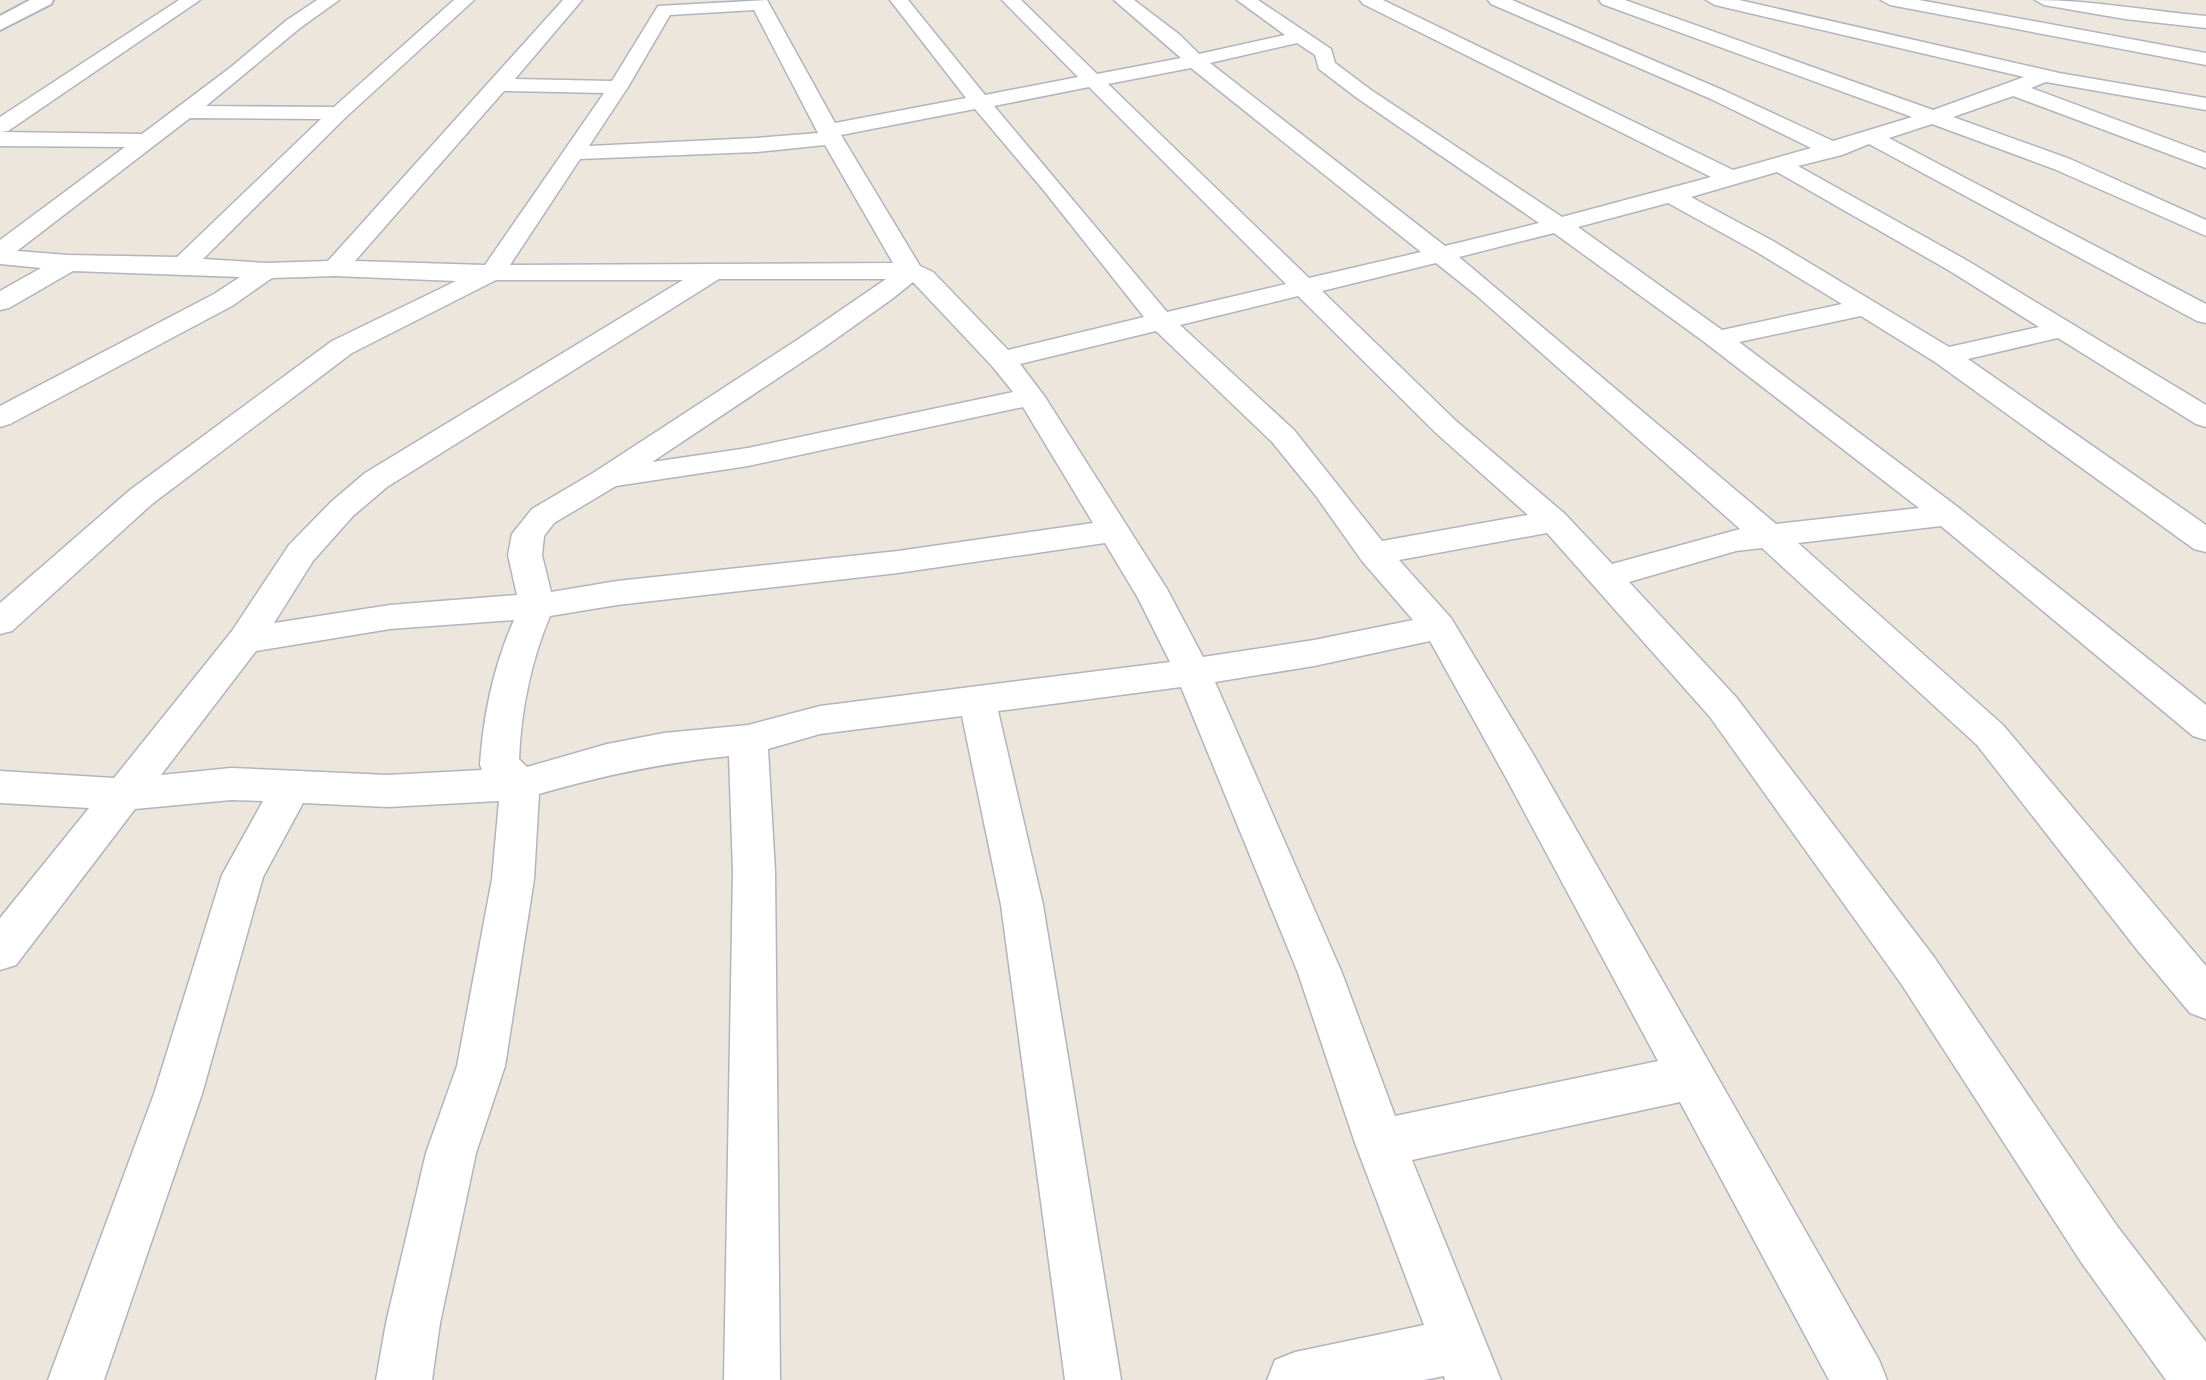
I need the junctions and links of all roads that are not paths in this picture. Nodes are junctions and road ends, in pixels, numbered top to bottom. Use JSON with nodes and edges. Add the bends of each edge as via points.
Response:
{"nodes":[{"id":1,"x":44,"y":0,"type":"edge"},
{"id":2,"x":191,"y":0,"type":"edge"},
{"id":3,"x":330,"y":0,"type":"edge"},
{"id":4,"x":465,"y":0,"type":"edge"},
{"id":5,"x":573,"y":0,"type":"edge"},
{"id":6,"x":899,"y":0,"type":"edge"},
{"id":7,"x":1011,"y":0,"type":"edge"},
{"id":8,"x":1123,"y":0,"type":"edge"},
{"id":9,"x":1246,"y":0,"type":"edge"},
{"id":10,"x":1369,"y":0,"type":"edge"},
{"id":11,"x":1497,"y":0,"type":"edge"},
{"id":12,"x":1608,"y":0,"type":"edge"},
{"id":13,"x":1715,"y":0,"type":"edge"},
{"id":14,"x":1890,"y":0,"type":"edge"},
{"id":15,"x":2044,"y":0,"type":"edge"},
{"id":16,"x":758,"y":2,"type":"edge"},
{"id":17,"x":2206,"y":22,"type":"edge"},
{"id":18,"x":0,"y":24,"type":"edge"},
{"id":19,"x":1842,"y":29,"type":"junction"},
{"id":20,"x":1301,"y":37,"type":"junction"},
{"id":21,"x":2206,"y":59,"type":"edge"},
{"id":22,"x":1195,"y":61,"type":"junction"},
{"id":23,"x":2044,"y":76,"type":"junction"},
{"id":24,"x":1095,"y":80,"type":"junction"},
{"id":25,"x":497,"y":85,"type":"junction"},
{"id":26,"x":618,"y":87,"type":"junction"},
{"id":27,"x":2014,"y":89,"type":"junction"},
{"id":28,"x":978,"y":101,"type":"junction"},
{"id":29,"x":2206,"y":104,"type":"edge"},
{"id":30,"x":182,"y":112,"type":"junction"},
{"id":31,"x":339,"y":113,"type":"junction"},
{"id":32,"x":1936,"y":117,"type":"junction"},
{"id":33,"x":0,"y":126,"type":"edge"},
{"id":34,"x":830,"y":135,"type":"junction"},
{"id":35,"x":1871,"y":137,"type":"junction"},
{"id":36,"x":0,"y":139,"type":"edge"},
{"id":37,"x":147,"y":141,"type":"junction"},
{"id":38,"x":1833,"y":150,"type":"junction"},
{"id":39,"x":575,"y":153,"type":"junction"},
{"id":40,"x":2206,"y":162,"type":"edge"},
{"id":41,"x":1779,"y":164,"type":"junction"},
{"id":42,"x":1731,"y":178,"type":"junction"},
{"id":43,"x":1672,"y":195,"type":"junction"},
{"id":44,"x":1556,"y":225,"type":"junction"},
{"id":45,"x":2206,"y":229,"type":"edge"},
{"id":46,"x":0,"y":254,"type":"edge"},
{"id":47,"x":1440,"y":254,"type":"junction"},
{"id":48,"x":68,"y":263,"type":"junction"},
{"id":49,"x":183,"y":265,"type":"junction"},
{"id":50,"x":335,"y":268,"type":"junction"},
{"id":51,"x":266,"y":271,"type":"junction"},
{"id":52,"x":910,"y":271,"type":"junction"},
{"id":53,"x":493,"y":272,"type":"junction"},
{"id":54,"x":712,"y":273,"type":"junction"},
{"id":55,"x":1307,"y":289,"type":"junction"},
{"id":56,"x":0,"y":302,"type":"edge"},
{"id":57,"x":1867,"y":307,"type":"junction"},
{"id":58,"x":2206,"y":315,"type":"edge"},
{"id":59,"x":1160,"y":320,"type":"junction"},
{"id":60,"x":2064,"y":329,"type":"junction"},
{"id":61,"x":1716,"y":339,"type":"junction"},
{"id":62,"x":1945,"y":356,"type":"junction"},
{"id":63,"x":1002,"y":360,"type":"junction"},
{"id":64,"x":1031,"y":397,"type":"junction"},
{"id":65,"x":0,"y":418,"type":"edge"},
{"id":66,"x":2206,"y":418,"type":"edge"},
{"id":67,"x":604,"y":480,"type":"junction"},
{"id":68,"x":1948,"y":515,"type":"junction"},
{"id":69,"x":1554,"y":521,"type":"junction"},
{"id":70,"x":1113,"y":531,"type":"junction"},
{"id":71,"x":1770,"y":536,"type":"junction"},
{"id":72,"x":2206,"y":541,"type":"edge"},
{"id":73,"x":1374,"y":553,"type":"junction"},
{"id":74,"x":1606,"y":577,"type":"junction"},
{"id":75,"x":537,"y":606,"type":"junction"},
{"id":76,"x":0,"y":622,"type":"edge"},
{"id":77,"x":1439,"y":626,"type":"junction"},
{"id":78,"x":245,"y":640,"type":"junction"},
{"id":79,"x":1193,"y":672,"type":"junction"},
{"id":80,"x":977,"y":699,"type":"junction"},
{"id":81,"x":2206,"y":726,"type":"edge"},
{"id":82,"x":748,"y":740,"type":"junction"},
{"id":83,"x":520,"y":784,"type":"junction"},
{"id":84,"x":292,"y":786,"type":"junction"},
{"id":85,"x":0,"y":787,"type":"edge"},
{"id":86,"x":121,"y":794,"type":"junction"},
{"id":87,"x":0,"y":951,"type":"edge"},
{"id":88,"x":2206,"y":998,"type":"edge"},
{"id":89,"x":1690,"y":1077,"type":"junction"},
{"id":90,"x":1380,"y":1143,"type":"junction"},
{"id":91,"x":1467,"y":1363,"type":"edge"},
{"id":92,"x":76,"y":1380,"type":"edge"},
{"id":93,"x":404,"y":1380,"type":"edge"},
{"id":94,"x":752,"y":1380,"type":"edge"},
{"id":95,"x":1093,"y":1380,"type":"edge"},
{"id":96,"x":1295,"y":1380,"type":"edge"},
{"id":97,"x":1859,"y":1380,"type":"edge"},
{"id":98,"x":2200,"y":1380,"type":"edge"}],
"edges":[{"from":1,"to":18,"type":"street"},
{"from":2,"to":33,"type":"street"},
{"from":3,"to":30,"type":"street","via":[[285,28],[268,47]]},
{"from":4,"to":31,"type":"street"},
{"from":5,"to":25,"type":"street"},
{"from":6,"to":28,"type":"street"},
{"from":7,"to":24,"type":"street"},
{"from":8,"to":22,"type":"street"},
{"from":9,"to":20,"type":"street"},
{"from":10,"to":42,"type":"street"},
{"from":11,"to":38,"type":"street"},
{"from":12,"to":32,"type":"street"},
{"from":13,"to":19,"type":"street"},
{"from":14,"to":21,"type":"street"},
{"from":15,"to":17,"type":"street"},
{"from":16,"to":26,"type":"street","via":[[664,10]]},
{"from":16,"to":34,"type":"street"},
{"from":19,"to":23,"type":"street"},
{"from":19,"to":27,"type":"street"},
{"from":20,"to":22,"type":"street"},
{"from":20,"to":44,"type":"street","via":[[1324,53],[1326,65],[1351,85]]},
{"from":22,"to":24,"type":"street"},
{"from":22,"to":47,"type":"street"},
{"from":23,"to":27,"type":"street"},
{"from":23,"to":29,"type":"street"},
{"from":24,"to":28,"type":"street"},
{"from":24,"to":55,"type":"street"},
{"from":25,"to":26,"type":"street"},
{"from":25,"to":50,"type":"street"},
{"from":26,"to":39,"type":"street"},
{"from":27,"to":32,"type":"street"},
{"from":27,"to":40,"type":"street"},
{"from":28,"to":34,"type":"street"},
{"from":28,"to":59,"type":"street"},
{"from":30,"to":31,"type":"street"},
{"from":30,"to":37,"type":"street"},
{"from":31,"to":49,"type":"street"},
{"from":32,"to":35,"type":"street"},
{"from":32,"to":45,"type":"street","via":[[2062,164]]},
{"from":34,"to":39,"type":"street","via":[[756,145]]},
{"from":34,"to":52,"type":"street"},
{"from":35,"to":38,"type":"street"},
{"from":35,"to":58,"type":"street"},
{"from":36,"to":37,"type":"street"},
{"from":37,"to":46,"type":"street"},
{"from":38,"to":41,"type":"street"},
{"from":39,"to":53,"type":"street"},
{"from":41,"to":42,"type":"street"},
{"from":41,"to":60,"type":"street"},
{"from":42,"to":43,"type":"street"},
{"from":43,"to":44,"type":"street"},
{"from":43,"to":57,"type":"street"},
{"from":44,"to":47,"type":"street"},
{"from":44,"to":61,"type":"street"},
{"from":46,"to":48,"type":"street"},
{"from":47,"to":55,"type":"street"},
{"from":47,"to":71,"type":"street"},
{"from":48,"to":49,"type":"street"},
{"from":48,"to":56,"type":"street"},
{"from":49,"to":51,"type":"street"},
{"from":50,"to":51,"type":"street"},
{"from":50,"to":53,"type":"street"},
{"from":51,"to":65,"type":"street","via":[[223,300]]},
{"from":52,"to":54,"type":"street"},
{"from":52,"to":63,"type":"street","via":[[925,277]]},
{"from":52,"to":67,"type":"street","via":[[813,342]]},
{"from":53,"to":54,"type":"street"},
{"from":53,"to":76,"type":"street","via":[[342,347],[141,497]]},
{"from":54,"to":78,"type":"street","via":[[376,480],[301,553]]},
{"from":55,"to":59,"type":"street"},
{"from":55,"to":69,"type":"street","via":[[1446,428]]},
{"from":57,"to":61,"type":"street"},
{"from":57,"to":62,"type":"street"},
{"from":59,"to":63,"type":"street"},
{"from":59,"to":73,"type":"street","via":[[1283,436]]},
{"from":60,"to":62,"type":"street"},
{"from":60,"to":66,"type":"street"},
{"from":61,"to":68,"type":"street"},
{"from":62,"to":72,"type":"street"},
{"from":63,"to":64,"type":"street"},
{"from":64,"to":67,"type":"street","via":[[748,457]]},
{"from":64,"to":70,"type":"street"},
{"from":67,"to":75,"type":"street","via":[[543,516],[528,534],[525,555]]},
{"from":68,"to":71,"type":"street"},
{"from":68,"to":81,"type":"street"},
{"from":69,"to":73,"type":"street"},
{"from":69,"to":74,"type":"street"},
{"from":70,"to":75,"type":"street"},
{"from":70,"to":79,"type":"street","via":[[1155,597]]},
{"from":71,"to":74,"type":"street","via":[[1735,540]]},
{"from":71,"to":88,"type":"street","via":[[1990,735]]},
{"from":73,"to":77,"type":"street"},
{"from":74,"to":98,"type":"street","via":[[1723,707],[1918,971],[2099,1244]]},
{"from":75,"to":78,"type":"street","via":[[390,617]]},
{"from":75,"to":83,"type":"street","via":[[522,643],[501,729],[499,765]]},
{"from":77,"to":79,"type":"street","via":[[1314,653]]},
{"from":77,"to":89,"type":"street"},
{"from":78,"to":86,"type":"street"},
{"from":79,"to":80,"type":"street"},
{"from":79,"to":90,"type":"street","via":[[1320,973]]},
{"from":80,"to":82,"type":"street","via":[[820,720]]},
{"from":80,"to":95,"type":"street","via":[[1022,905]]},
{"from":82,"to":83,"type":"street","via":[[664,747]]},
{"from":82,"to":94,"type":"street","via":[[754,872]]},
{"from":83,"to":84,"type":"street","via":[[388,791]]},
{"from":83,"to":93,"type":"street","via":[[513,878],[481,1066],[451,1153]]},
{"from":84,"to":86,"type":"street","via":[[231,784]]},
{"from":84,"to":92,"type":"street","via":[[243,875],[178,1094]]},
{"from":85,"to":86,"type":"street"},
{"from":86,"to":87,"type":"street"},
{"from":89,"to":90,"type":"street"},
{"from":89,"to":97,"type":"street"},
{"from":90,"to":91,"type":"street"},
{"from":91,"to":96,"type":"street"}]}
